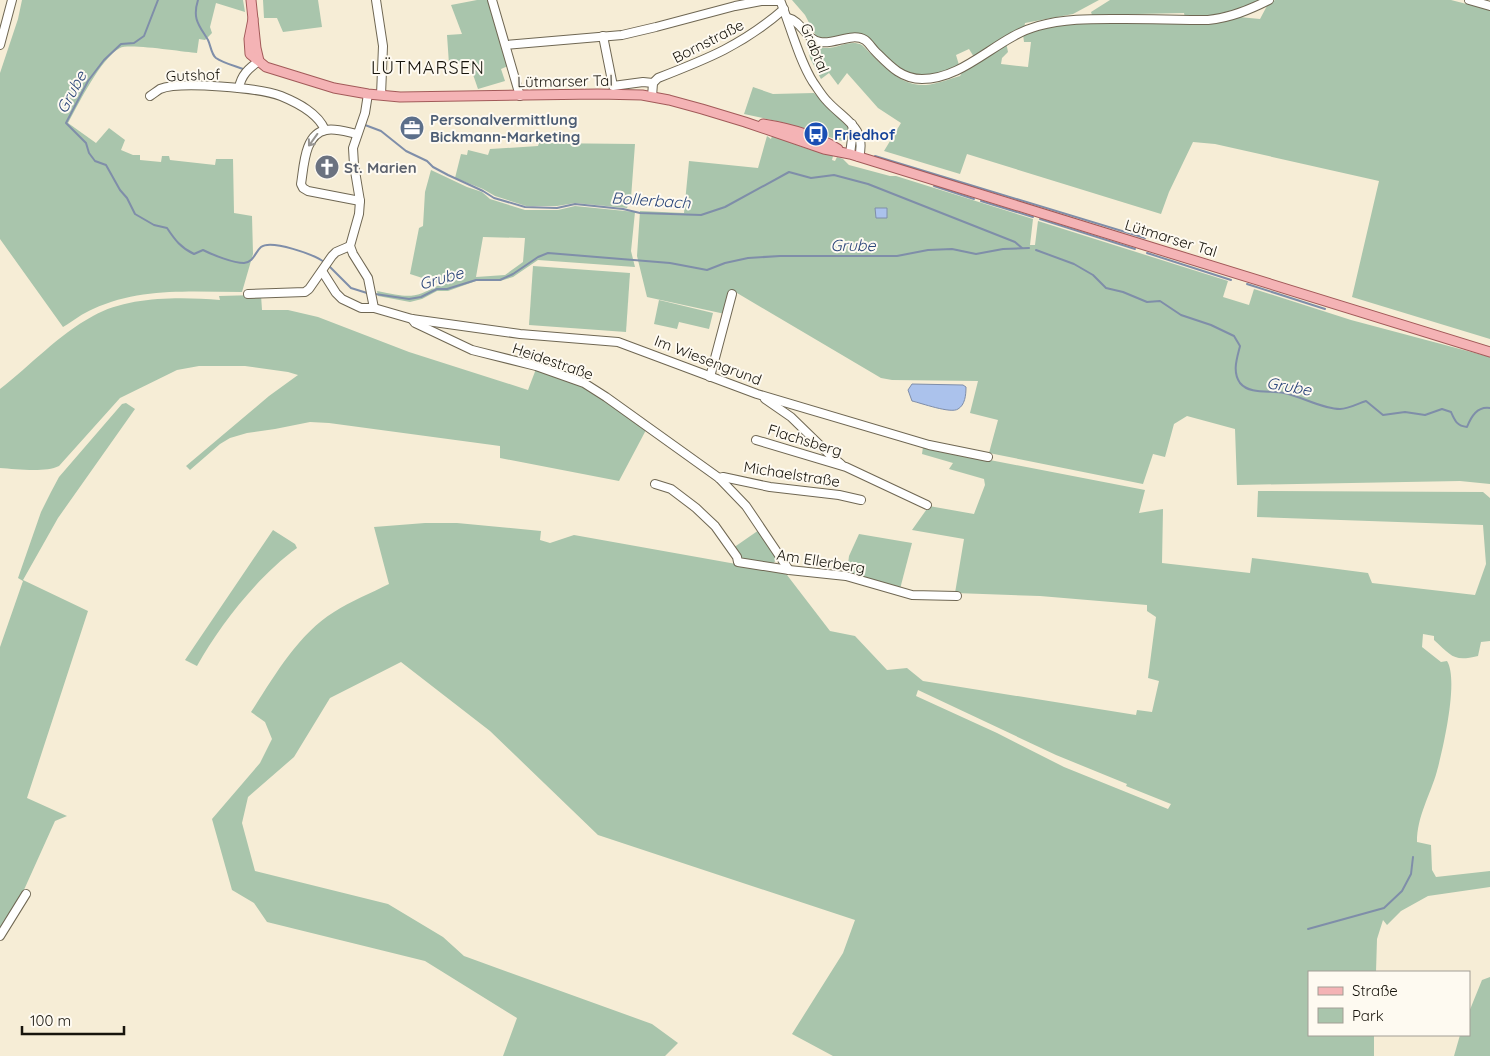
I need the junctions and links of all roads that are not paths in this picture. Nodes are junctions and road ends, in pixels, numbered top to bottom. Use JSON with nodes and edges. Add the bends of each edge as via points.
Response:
{"nodes":[{"id":1,"x":12,"y":0,"type":"edge"},
{"id":2,"x":251,"y":0,"type":"edge"},
{"id":3,"x":376,"y":0,"type":"edge"},
{"id":4,"x":492,"y":0,"type":"edge"},
{"id":5,"x":780,"y":0,"type":"edge"},
{"id":6,"x":1269,"y":0,"type":"edge"},
{"id":7,"x":1468,"y":0,"type":"edge"},
{"id":8,"x":1490,"y":6,"type":"edge"},
{"id":9,"x":784,"y":9,"type":"junction"},
{"id":10,"x":788,"y":18,"type":"junction"},
{"id":11,"x":603,"y":36,"type":"junction"},
{"id":12,"x":0,"y":45,"type":"edge"},
{"id":13,"x":506,"y":45,"type":"junction"},
{"id":14,"x":259,"y":61,"type":"junction"},
{"id":15,"x":653,"y":83,"type":"junction"},
{"id":16,"x":239,"y":88,"type":"junction"},
{"id":17,"x":368,"y":94,"type":"junction"},
{"id":18,"x":381,"y":95,"type":"junction"},
{"id":19,"x":150,"y":96,"type":"dead end"},
{"id":20,"x":520,"y":96,"type":"junction"},
{"id":21,"x":652,"y":97,"type":"junction"},
{"id":22,"x":852,"y":124,"type":"junction"},
{"id":23,"x":325,"y":130,"type":"junction"},
{"id":24,"x":357,"y":134,"type":"junction"},
{"id":25,"x":846,"y":153,"type":"junction"},
{"id":26,"x":859,"y":157,"type":"junction"},
{"id":27,"x":360,"y":201,"type":"junction"},
{"id":28,"x":350,"y":246,"type":"junction"},
{"id":29,"x":326,"y":266,"type":"junction"},
{"id":30,"x":248,"y":294,"type":"dead end"},
{"id":31,"x":732,"y":294,"type":"dead end"},
{"id":32,"x":374,"y":308,"type":"junction"},
{"id":33,"x":412,"y":319,"type":"junction"},
{"id":34,"x":1490,"y":352,"type":"edge"},
{"id":35,"x":710,"y":378,"type":"junction"},
{"id":36,"x":757,"y":394,"type":"junction"},
{"id":37,"x":756,"y":440,"type":"dead end"},
{"id":38,"x":988,"y":456,"type":"dead end"},
{"id":39,"x":846,"y":467,"type":"junction"},
{"id":40,"x":719,"y":478,"type":"junction"},
{"id":41,"x":655,"y":484,"type":"dead end"},
{"id":42,"x":861,"y":500,"type":"dead end"},
{"id":43,"x":927,"y":505,"type":"dead end"},
{"id":44,"x":789,"y":570,"type":"junction"},
{"id":45,"x":957,"y":596,"type":"dead end"},
{"id":46,"x":26,"y":894,"type":"dead end"},
{"id":47,"x":0,"y":936,"type":"edge"}],
"edges":[{"from":1,"to":12,"type":"street"},
{"from":2,"to":14,"type":"main road","via":[[250,54]]},
{"from":3,"to":18,"type":"street","via":[[383,46]]},
{"from":4,"to":13,"type":"street"},
{"from":5,"to":9,"type":"street","name":"Grabtal"},
{"from":5,"to":11,"type":"street","via":[[735,6],[622,35]]},
{"from":6,"to":10,"type":"street","via":[[1221,19],[1083,19],[1038,26],[1010,36],[959,70],[924,79],[897,72],[865,40],[852,38],[819,42],[810,38],[795,20]]},
{"from":7,"to":8,"type":"street"},
{"from":9,"to":10,"type":"street","name":"Grabtal"},
{"from":9,"to":15,"type":"street","name":"Bornstraße","via":[[743,41]]},
{"from":10,"to":22,"type":"street","name":"Grabtal","via":[[813,82],[826,100]]},
{"from":11,"to":13,"type":"street"},
{"from":11,"to":15,"type":"street","via":[[613,86]]},
{"from":13,"to":20,"type":"street"},
{"from":14,"to":16,"type":"street","name":"Gutshof","via":[[244,73]]},
{"from":14,"to":17,"type":"main road","via":[[272,71]]},
{"from":15,"to":21,"type":"street"},
{"from":16,"to":19,"type":"street","name":"Gutshof","via":[[172,86],[159,89]]},
{"from":16,"to":23,"type":"street","name":"Gutshof","via":[[280,95],[311,112]]},
{"from":17,"to":18,"type":"main road","name":"Lütmarser Tal"},
{"from":17,"to":24,"type":"street"},
{"from":18,"to":20,"type":"main road","name":"Lütmarser Tal"},
{"from":20,"to":21,"type":"main road","name":"Lütmarser Tal","via":[[606,94]]},
{"from":21,"to":25,"type":"main road","name":"Lütmarser Tal","via":[[745,122],[777,127],[827,142]]},
{"from":22,"to":25,"type":"street","via":[[854,131]]},
{"from":22,"to":26,"type":"street","name":"Grabtal","via":[[860,136],[862,147]]},
{"from":23,"to":24,"type":"street"},
{"from":23,"to":27,"type":"street","one_way":true,"via":[[314,136],[308,148],[301,184],[308,191]]},
{"from":24,"to":27,"type":"street","via":[[353,148]]},
{"from":25,"to":26,"type":"main road","name":"Lütmarser Tal"},
{"from":26,"to":34,"type":"main road","name":"Lütmarser Tal"},
{"from":27,"to":28,"type":"street"},
{"from":28,"to":29,"type":"street","via":[[336,252]]},
{"from":28,"to":32,"type":"street","via":[[371,288]]},
{"from":29,"to":30,"type":"street","via":[[305,292]]},
{"from":29,"to":32,"type":"street","name":"Heidestraße","via":[[336,293],[342,299],[361,308]]},
{"from":31,"to":35,"type":"street"},
{"from":32,"to":33,"type":"street","name":"Heidestraße"},
{"from":33,"to":35,"type":"street","name":"Im Wiesengrund","via":[[520,334],[618,342]]},
{"from":33,"to":40,"type":"street","name":"Heidestraße","via":[[472,350],[536,366],[584,383]]},
{"from":35,"to":36,"type":"street","name":"Im Wiesengrund"},
{"from":36,"to":38,"type":"street","name":"Im Wiesengrund","via":[[929,445]]},
{"from":36,"to":39,"type":"street","name":"Flachsberg","via":[[791,417]]},
{"from":37,"to":39,"type":"street","name":"Flachsberg"},
{"from":39,"to":43,"type":"street","name":"Flachsberg"},
{"from":40,"to":42,"type":"street","name":"Michaelstraße"},
{"from":40,"to":44,"type":"street","name":"Heidestraße","via":[[746,506]]},
{"from":41,"to":44,"type":"street","name":"Am Ellerberg","via":[[671,489],[715,526],[738,562]]},
{"from":44,"to":45,"type":"street","name":"Am Ellerberg","via":[[846,576],[912,596]]},
{"from":46,"to":47,"type":"street"}]}
